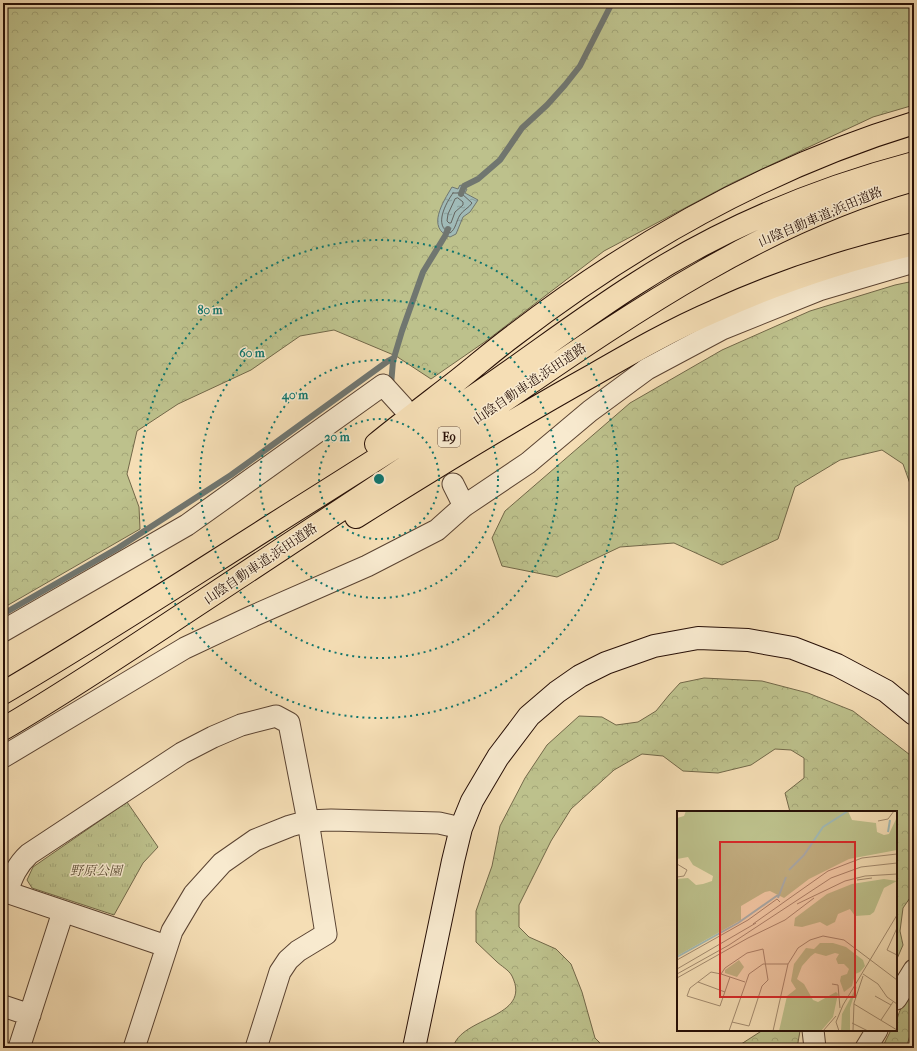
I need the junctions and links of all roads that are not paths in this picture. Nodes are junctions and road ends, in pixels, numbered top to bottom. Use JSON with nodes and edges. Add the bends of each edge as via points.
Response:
{"nodes":[{"id":1,"x":914,"y":123,"type":"edge"},
{"id":2,"x":914,"y":163,"type":"edge"},
{"id":3,"x":914,"y":180,"type":"edge"},
{"id":4,"x":914,"y":244,"type":"edge"},
{"id":5,"x":914,"y":262,"type":"edge"},
{"id":6,"x":403,"y":407,"type":"dead end"},
{"id":7,"x":453,"y":484,"type":"dead end"},
{"id":8,"x":464,"y":506,"type":"junction"},
{"id":9,"x":276,"y":553,"type":"junction"},
{"id":10,"x":190,"y":578,"type":"junction"},
{"id":11,"x":3,"y":631,"type":"edge"},
{"id":12,"x":3,"y":693,"type":"edge"},
{"id":13,"x":914,"y":714,"type":"edge"},
{"id":14,"x":3,"y":729,"type":"edge"},
{"id":15,"x":3,"y":757,"type":"edge"},
{"id":16,"x":308,"y":821,"type":"junction"},
{"id":17,"x":462,"y":828,"type":"junction"},
{"id":18,"x":5,"y":892,"type":"edge"},
{"id":19,"x":63,"y":912,"type":"junction"},
{"id":20,"x":166,"y":946,"type":"junction"},
{"id":21,"x":914,"y":970,"type":"edge"},
{"id":22,"x":897,"y":997,"type":"edge"},
{"id":23,"x":3,"y":1006,"type":"edge"},
{"id":24,"x":30,"y":1015,"type":"junction"},
{"id":25,"x":814,"y":1031,"type":"edge"},
{"id":26,"x":876,"y":1031,"type":"edge"},
{"id":27,"x":19,"y":1048,"type":"edge"},
{"id":28,"x":134,"y":1048,"type":"edge"},
{"id":29,"x":256,"y":1048,"type":"edge"},
{"id":30,"x":414,"y":1048,"type":"edge"},
{"id":31,"x":815,"y":1048,"type":"edge"},
{"id":32,"x":866,"y":1048,"type":"edge"}],
"edges":[{"from":1,"to":10,"type":"highway","via":[[837,150],[734,196],[628,257],[513,336],[364,452]]},
{"from":2,"to":10,"type":"highway","name":"山陰自動車道;浜田道路","number":"E9","via":[[802,198],[743,224],[686,254],[638,282],[464,403]]},
{"from":3,"to":9,"type":"highway","name":"山陰自動車道;浜田道路","number":"E9","via":[[853,200],[801,221],[699,273],[592,341]]},
{"from":4,"to":9,"type":"highway","via":[[844,263],[715,310],[651,342],[487,435],[328,534]]},
{"from":5,"to":8,"type":"street","via":[[812,293],[722,329],[646,369],[590,411],[528,463]]},
{"from":6,"to":11,"type":"street","via":[[383,385],[187,524]]},
{"from":7,"to":8,"type":"street"},
{"from":8,"to":15,"type":"street","via":[[437,530],[367,566],[185,648]]},
{"from":9,"to":14,"type":"highway","name":"山陰自動車道;浜田道路","number":"E9","via":[[56,698]]},
{"from":10,"to":12,"type":"highway","name":"山陰自動車道;浜田道路","number":"E9"},
{"from":13,"to":17,"type":"street","via":[[886,691],[836,665],[793,648],[748,640],[698,638],[654,646],[606,663],[580,676],[529,716],[498,757],[472,801]]},
{"from":16,"to":17,"type":"street","via":[[439,823]]},
{"from":16,"to":18,"type":"street","via":[[289,723],[276,716],[241,725],[182,754],[29,854],[20,862]]},
{"from":16,"to":20,"type":"street","via":[[255,840],[222,864],[194,894]]},
{"from":16,"to":29,"type":"street","via":[[326,934],[298,951],[280,972]]},
{"from":17,"to":30,"type":"street"},
{"from":18,"to":19,"type":"street"},
{"from":19,"to":20,"type":"street"},
{"from":19,"to":24,"type":"street"},
{"from":20,"to":28,"type":"street"},
{"from":21,"to":22,"type":"street"},
{"from":23,"to":24,"type":"street"},
{"from":24,"to":27,"type":"street"},
{"from":25,"to":31,"type":"street"},
{"from":26,"to":32,"type":"street"}]}
